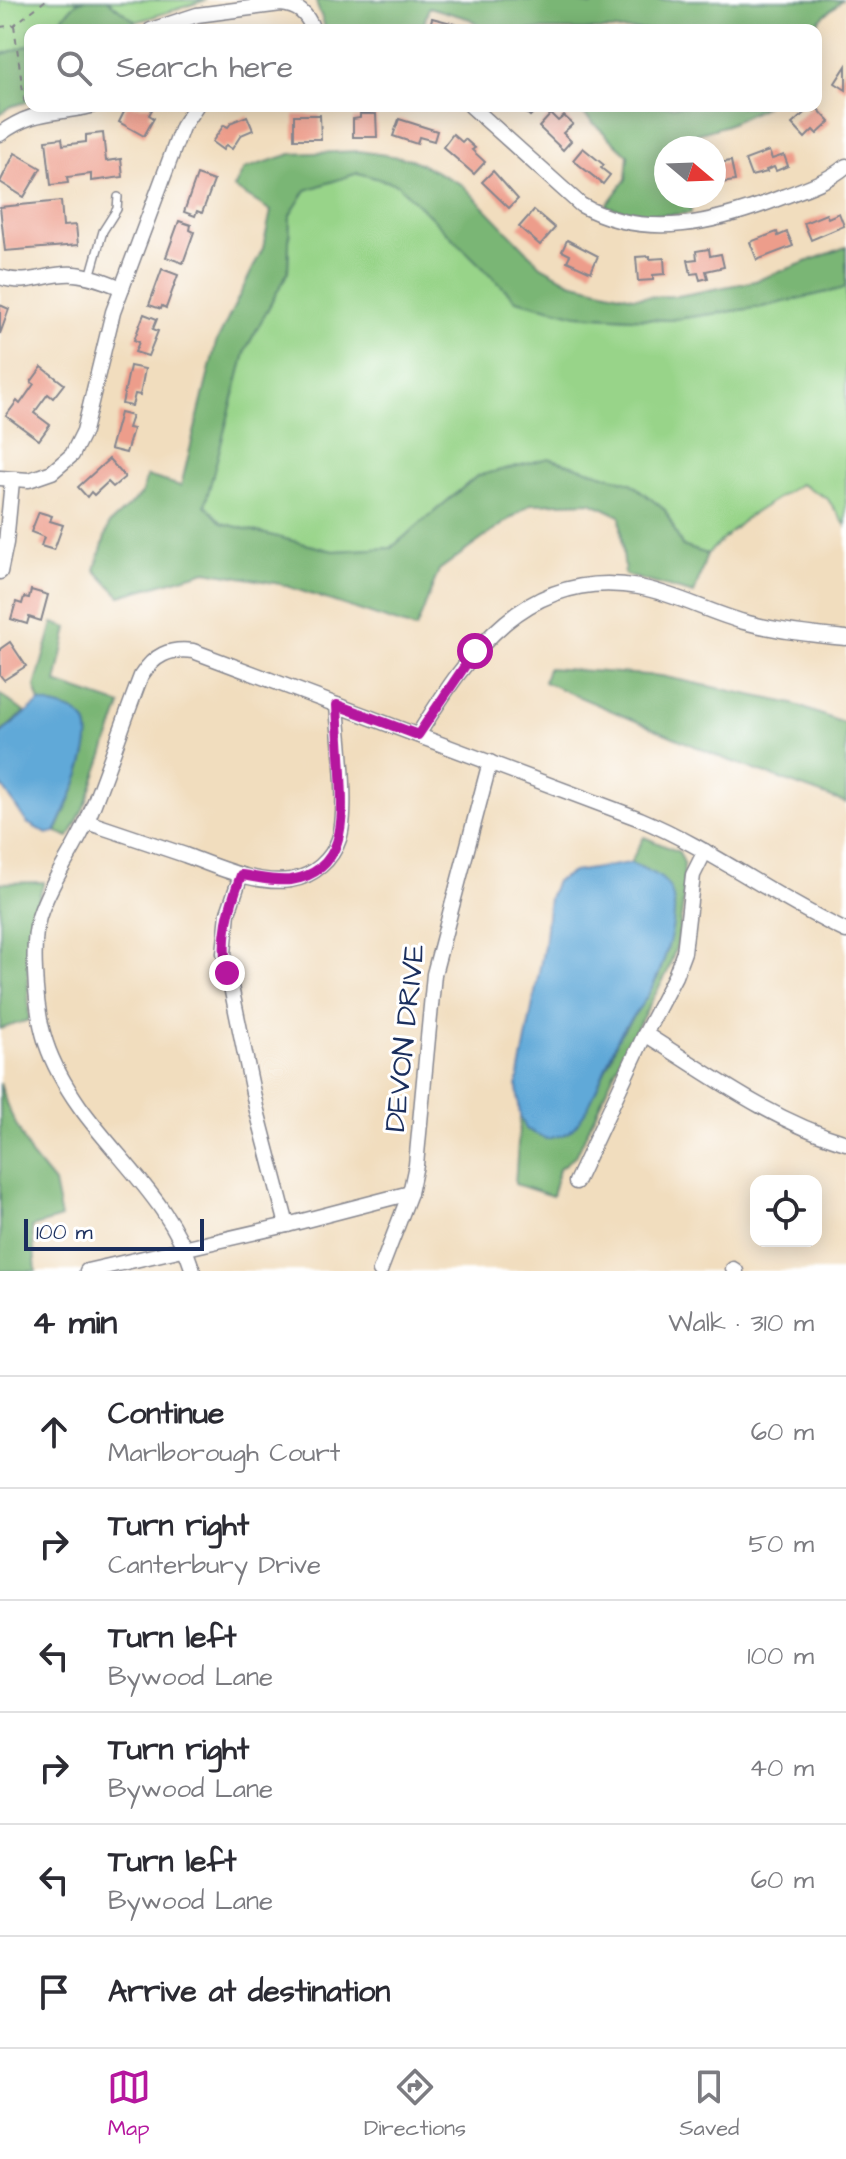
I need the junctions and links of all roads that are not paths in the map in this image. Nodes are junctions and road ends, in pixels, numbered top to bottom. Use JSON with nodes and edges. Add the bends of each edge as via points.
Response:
{"nodes":[{"id":1,"x":169,"y":24,"type":"edge"},
{"id":2,"x":310,"y":24,"type":"edge"},
{"id":3,"x":50,"y":112,"type":"edge"},
{"id":4,"x":192,"y":112,"type":"edge"},
{"id":5,"x":479,"y":112,"type":"edge"},
{"id":6,"x":0,"y":134,"type":"edge"},
{"id":7,"x":846,"y":166,"type":"edge"},
{"id":8,"x":118,"y":197,"type":"dead end"},
{"id":9,"x":0,"y":277,"type":"edge"},
{"id":10,"x":90,"y":277,"type":"junction"},
{"id":11,"x":122,"y":288,"type":"junction"},
{"id":12,"x":6,"y":480,"type":"edge"},
{"id":13,"x":0,"y":572,"type":"edge"},
{"id":14,"x":846,"y":638,"type":"edge"},
{"id":15,"x":337,"y":705,"type":"junction"},
{"id":16,"x":418,"y":735,"type":"junction"},
{"id":17,"x":490,"y":762,"type":"junction"},
{"id":18,"x":87,"y":822,"type":"junction"},
{"id":19,"x":705,"y":851,"type":"junction"},
{"id":20,"x":241,"y":875,"type":"junction"},
{"id":21,"x":846,"y":931,"type":"edge"},
{"id":22,"x":645,"y":1034,"type":"junction"},
{"id":23,"x":846,"y":1143,"type":"edge"},
{"id":24,"x":576,"y":1182,"type":"dead end"},
{"id":25,"x":410,"y":1193,"type":"junction"},
{"id":26,"x":287,"y":1225,"type":"junction"},
{"id":27,"x":186,"y":1248,"type":"junction"},
{"id":28,"x":87,"y":1271,"type":"edge"},
{"id":29,"x":193,"y":1271,"type":"edge"},
{"id":30,"x":380,"y":1271,"type":"edge"}],
"edges":[{"from":1,"to":2,"type":"street","via":[[281,4],[302,11]]},
{"from":3,"to":6,"type":"street"},
{"from":4,"to":11,"type":"street"},
{"from":5,"to":7,"type":"street","via":[[568,194],[624,223],[712,221],[816,184]]},
{"from":8,"to":10,"type":"lane"},
{"from":9,"to":10,"type":"street","via":[[25,282],[59,274]]},
{"from":10,"to":11,"type":"street"},
{"from":11,"to":12,"type":"street","via":[[100,356],[90,414],[72,455],[52,472]]},
{"from":12,"to":13,"type":"street","via":[[6,543]]},
{"from":14,"to":16,"type":"street","via":[[743,622],[639,587],[579,587],[523,608],[499,626],[475,651]]},
{"from":15,"to":16,"type":"street"},
{"from":15,"to":18,"type":"street","via":[[193,651],[168,651],[141,676]]},
{"from":15,"to":20,"type":"street","via":[[343,820],[333,852],[308,875],[291,880]]},
{"from":16,"to":17,"type":"street"},
{"from":17,"to":19,"type":"street","via":[[660,827]]},
{"from":17,"to":25,"type":"street","name":"DEVON DRIVE","via":[[434,974]]},
{"from":18,"to":20,"type":"street"},
{"from":18,"to":27,"type":"street","via":[[35,932],[38,1021],[79,1105],[162,1207]]},
{"from":19,"to":21,"type":"street"},
{"from":19,"to":22,"type":"street","via":[[693,875],[684,952]]},
{"from":20,"to":26,"type":"street","via":[[228,913],[224,953]]},
{"from":22,"to":23,"type":"street","via":[[777,1116]]},
{"from":22,"to":24,"type":"street"},
{"from":25,"to":26,"type":"street"},
{"from":25,"to":30,"type":"street","name":"DEVON DRIVE"},
{"from":26,"to":27,"type":"street"},
{"from":27,"to":28,"type":"street"},
{"from":27,"to":29,"type":"street"}]}
